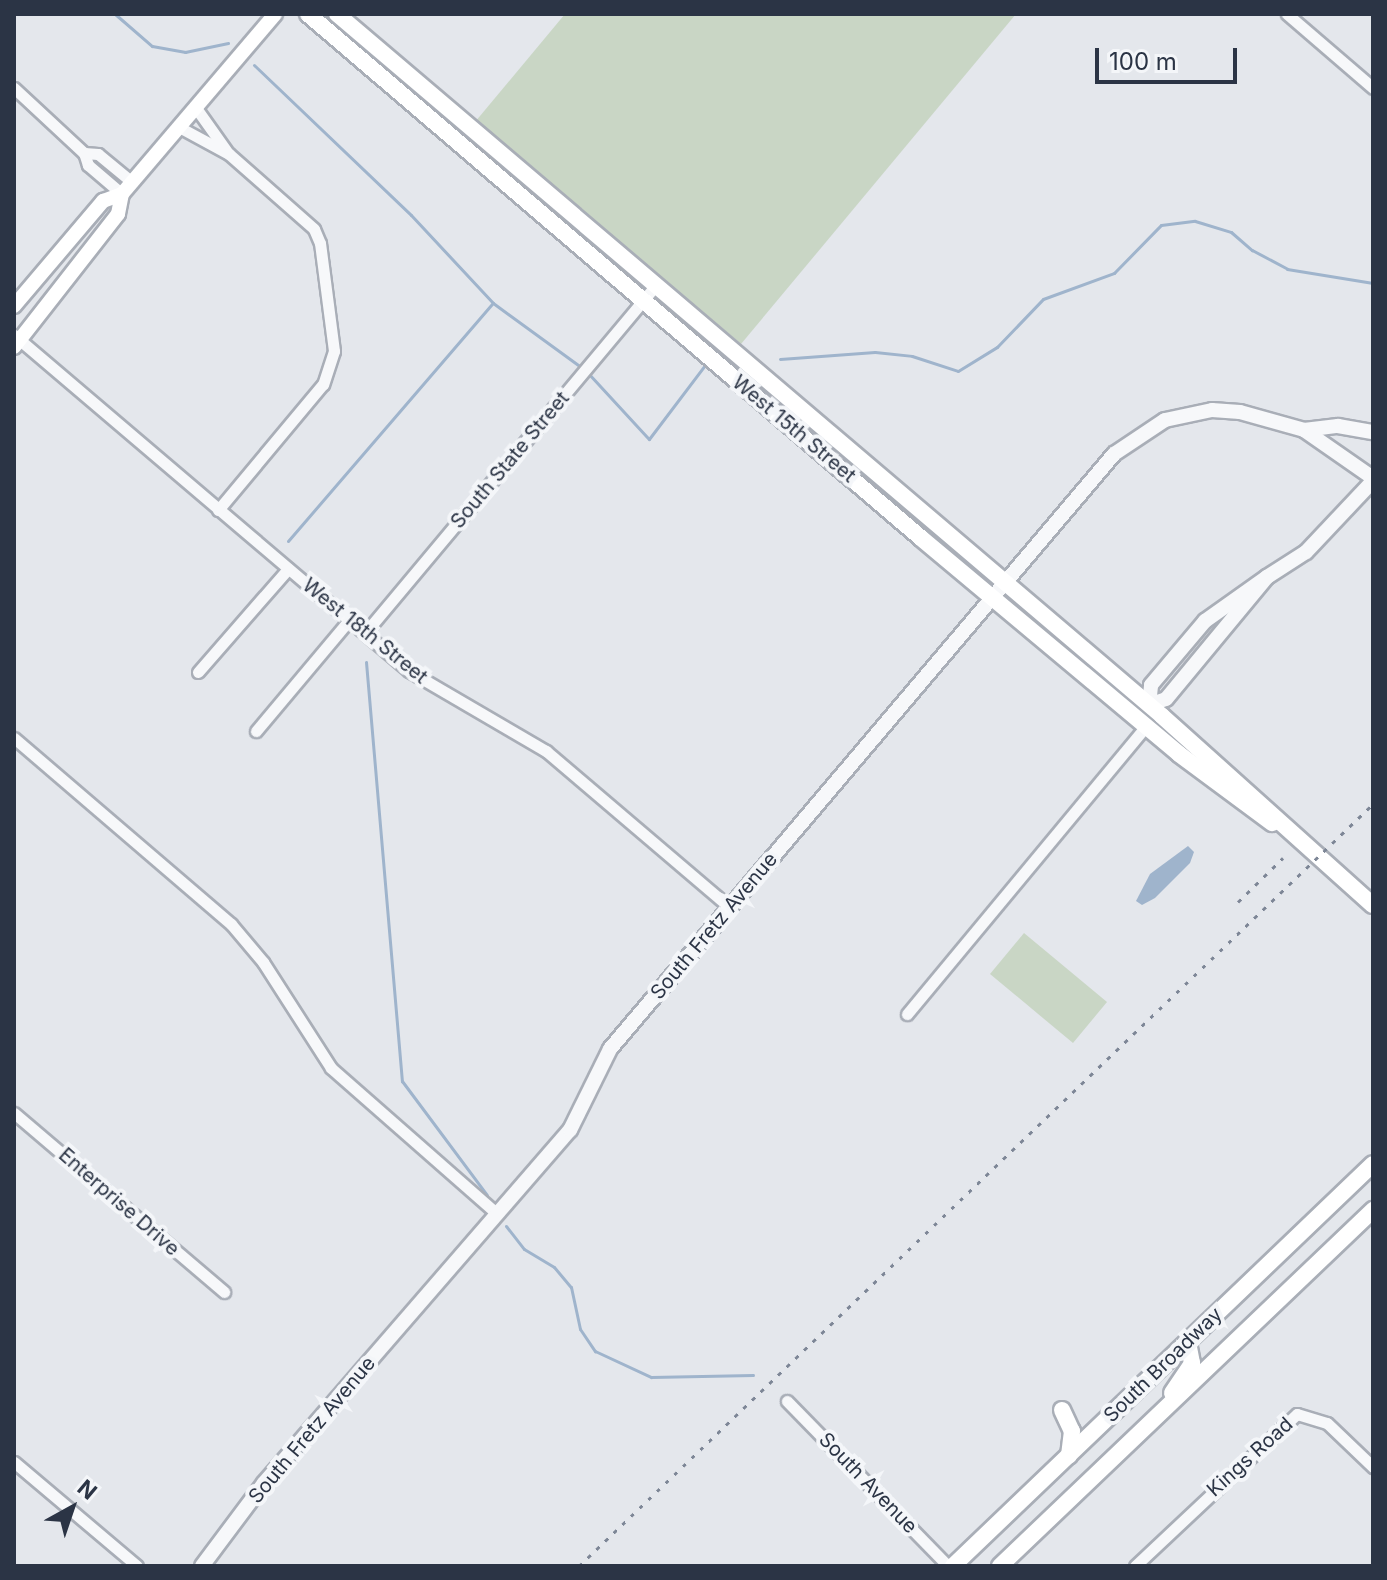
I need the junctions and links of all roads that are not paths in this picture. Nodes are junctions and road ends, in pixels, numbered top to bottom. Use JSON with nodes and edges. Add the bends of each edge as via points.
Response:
{"nodes":[{"id":1,"x":275,"y":14,"type":"edge"},
{"id":2,"x":308,"y":14,"type":"edge"},
{"id":3,"x":337,"y":14,"type":"edge"},
{"id":4,"x":1287,"y":14,"type":"edge"},
{"id":5,"x":14,"y":88,"type":"edge"},
{"id":6,"x":1373,"y":88,"type":"edge"},
{"id":7,"x":196,"y":108,"type":"junction"},
{"id":8,"x":179,"y":127,"type":"junction"},
{"id":9,"x":84,"y":153,"type":"junction"},
{"id":10,"x":229,"y":154,"type":"junction"},
{"id":11,"x":132,"y":182,"type":"junction"},
{"id":12,"x":122,"y":194,"type":"junction"},
{"id":13,"x":655,"y":286,"type":"junction"},
{"id":14,"x":642,"y":302,"type":"junction"},
{"id":15,"x":14,"y":306,"type":"edge"},
{"id":16,"x":16,"y":341,"type":"edge"},
{"id":17,"x":1304,"y":430,"type":"junction"},
{"id":18,"x":1373,"y":432,"type":"edge"},
{"id":19,"x":1373,"y":479,"type":"edge"},
{"id":20,"x":218,"y":510,"type":"junction"},
{"id":21,"x":288,"y":569,"type":"junction"},
{"id":22,"x":1005,"y":582,"type":"junction"},
{"id":23,"x":992,"y":596,"type":"junction"},
{"id":24,"x":349,"y":620,"type":"junction"},
{"id":25,"x":365,"y":633,"type":"junction"},
{"id":26,"x":198,"y":672,"type":"dead end"},
{"id":27,"x":1149,"y":705,"type":"junction"},
{"id":28,"x":1146,"y":726,"type":"junction"},
{"id":29,"x":256,"y":731,"type":"dead end"},
{"id":30,"x":14,"y":738,"type":"edge"},
{"id":31,"x":1287,"y":832,"type":"junction"},
{"id":32,"x":1373,"y":905,"type":"edge"},
{"id":33,"x":729,"y":907,"type":"junction"},
{"id":34,"x":907,"y":1014,"type":"dead end"},
{"id":35,"x":14,"y":1113,"type":"edge"},
{"id":36,"x":1373,"y":1164,"type":"edge"},
{"id":37,"x":1373,"y":1210,"type":"edge"},
{"id":38,"x":497,"y":1214,"type":"junction"},
{"id":39,"x":224,"y":1292,"type":"dead end"},
{"id":40,"x":1188,"y":1342,"type":"junction"},
{"id":41,"x":787,"y":1401,"type":"dead end"},
{"id":42,"x":1158,"y":1415,"type":"junction"},
{"id":43,"x":1104,"y":1422,"type":"junction"},
{"id":44,"x":1069,"y":1456,"type":"junction"},
{"id":45,"x":14,"y":1462,"type":"edge"},
{"id":46,"x":1373,"y":1467,"type":"edge"},
{"id":47,"x":137,"y":1566,"type":"edge"},
{"id":48,"x":202,"y":1566,"type":"edge"},
{"id":49,"x":950,"y":1566,"type":"edge"},
{"id":50,"x":1000,"y":1566,"type":"edge"},
{"id":51,"x":1135,"y":1566,"type":"edge"}],
"edges":[{"from":1,"to":7,"type":"main road"},
{"from":2,"to":14,"type":"main road","name":"West 15th Street"},
{"from":3,"to":13,"type":"main road","name":"West 15th Street"},
{"from":4,"to":6,"type":"street"},
{"from":5,"to":9,"type":"street"},
{"from":7,"to":8,"type":"main road"},
{"from":7,"to":10,"type":"street"},
{"from":8,"to":10,"type":"street"},
{"from":8,"to":11,"type":"main road"},
{"from":9,"to":11,"type":"street","via":[[98,154]]},
{"from":9,"to":12,"type":"street","via":[[88,165]]},
{"from":10,"to":20,"type":"street","via":[[314,229],[334,351],[323,384]]},
{"from":11,"to":12,"type":"main road"},
{"from":12,"to":15,"type":"main road","via":[[103,201]]},
{"from":12,"to":16,"type":"main road","via":[[118,214]]},
{"from":13,"to":14,"type":"street","name":"South State Street"},
{"from":13,"to":22,"type":"main road","name":"West 15th Street"},
{"from":14,"to":23,"type":"main road","name":"West 15th Street"},
{"from":14,"to":25,"type":"street","name":"South State Street"},
{"from":16,"to":20,"type":"street","name":"West 18th Street"},
{"from":17,"to":18,"type":"street","name":"South Fretz Avenue","via":[[1338,426]]},
{"from":17,"to":19,"type":"street","name":"South Fretz Avenue"},
{"from":17,"to":22,"type":"street","name":"South Fretz Avenue","via":[[1212,410],[1150,427],[1114,454]]},
{"from":19,"to":27,"type":"street","name":"South Fretz Avenue","via":[[1327,534],[1267,577],[1166,699]]},
{"from":20,"to":21,"type":"street","name":"West 18th Street"},
{"from":21,"to":24,"type":"street","name":"West 18th Street"},
{"from":21,"to":26,"type":"street"},
{"from":22,"to":23,"type":"street","name":"South Fretz Avenue"},
{"from":22,"to":27,"type":"main road","name":"West 15th Street"},
{"from":23,"to":28,"type":"main road","name":"West 15th Street"},
{"from":23,"to":33,"type":"street","name":"South Fretz Avenue"},
{"from":24,"to":25,"type":"street","name":"West 18th Street"},
{"from":24,"to":29,"type":"street"},
{"from":25,"to":33,"type":"street","name":"West 18th Street","via":[[428,683],[546,751]]},
{"from":27,"to":28,"type":"main road"},
{"from":27,"to":31,"type":"main road","name":"West 15th Street"},
{"from":28,"to":31,"type":"main road","name":"West 15th Street","via":[[1247,809]]},
{"from":28,"to":34,"type":"street"},
{"from":30,"to":38,"type":"street","via":[[231,924],[263,962],[331,1068]]},
{"from":31,"to":32,"type":"main road","name":"West 15th Street"},
{"from":33,"to":38,"type":"street","name":"South Fretz Avenue","via":[[610,1049],[580,1117]]},
{"from":35,"to":39,"type":"street","name":"Enterprise Drive"},
{"from":36,"to":40,"type":"main road","name":"South Broadway"},
{"from":37,"to":42,"type":"main road","name":"South Broadway"},
{"from":38,"to":48,"type":"street","name":"South Fretz Avenue","via":[[264,1483]]},
{"from":40,"to":42,"type":"main road","via":[[1192,1363]]},
{"from":40,"to":43,"type":"main road","name":"South Broadway"},
{"from":41,"to":49,"type":"street","name":"South Avenue"},
{"from":42,"to":50,"type":"main road","name":"South Broadway"},
{"from":43,"to":44,"type":"main road","name":"South Broadway"},
{"from":43,"to":44,"type":"main road","via":[[1078,1420],[1062,1410],[1072,1431]]},
{"from":44,"to":49,"type":"main road","name":"South Broadway"},
{"from":45,"to":47,"type":"street"},
{"from":46,"to":51,"type":"street","name":"Kings Road","via":[[1327,1423],[1297,1414]]}]}
